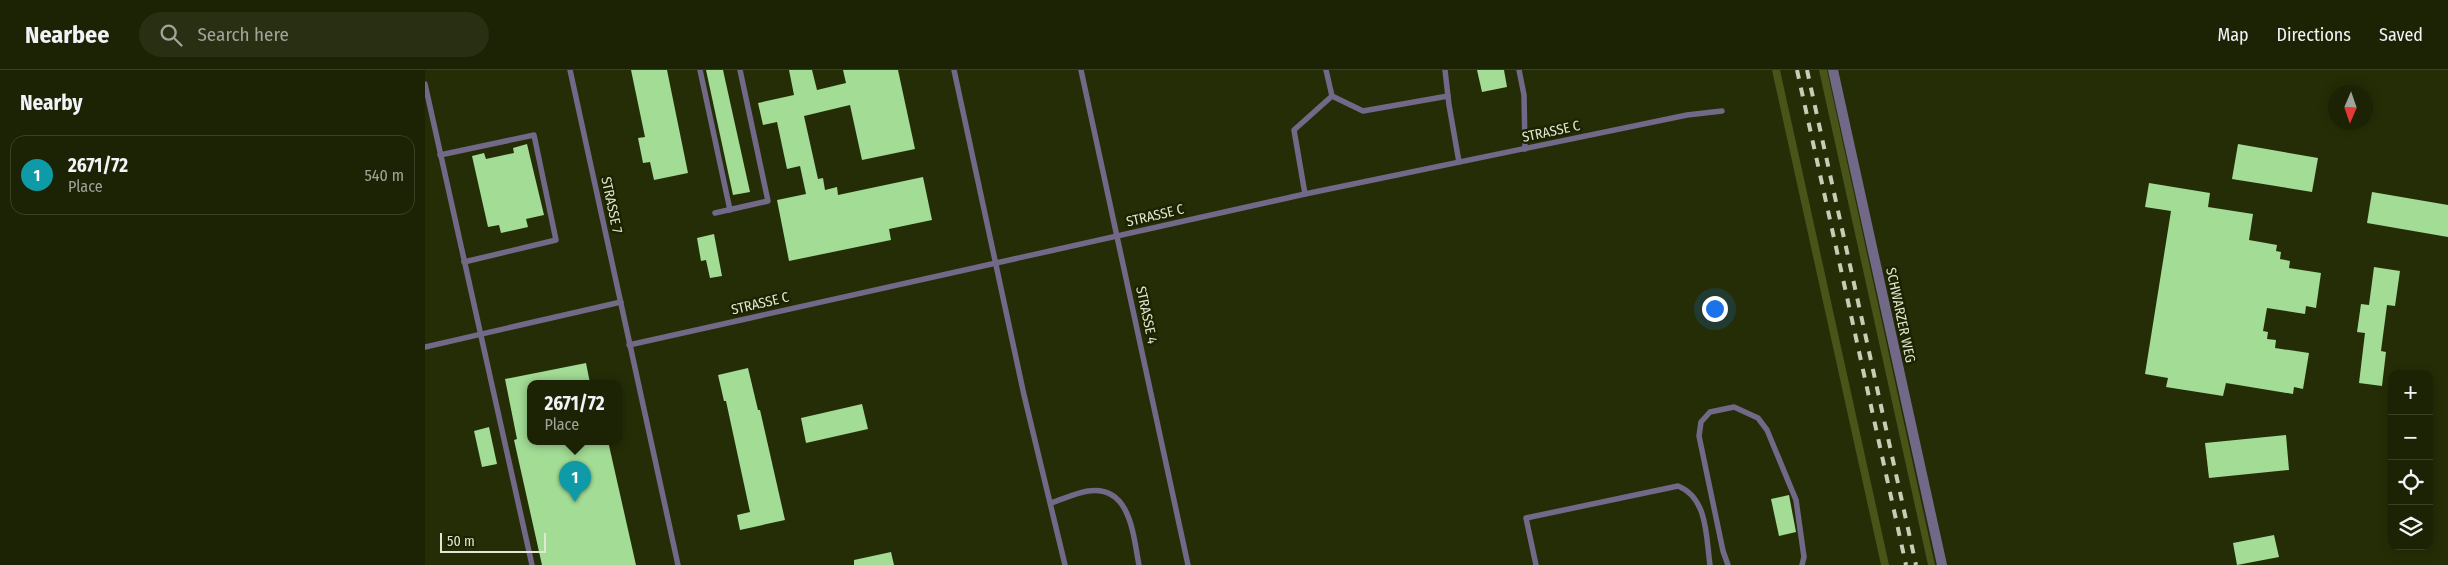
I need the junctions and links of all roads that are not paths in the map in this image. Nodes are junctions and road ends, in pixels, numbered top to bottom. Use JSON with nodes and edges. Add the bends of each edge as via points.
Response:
{"nodes":[{"id":1,"x":570,"y":70,"type":"edge"},
{"id":2,"x":700,"y":70,"type":"edge"},
{"id":3,"x":740,"y":70,"type":"edge"},
{"id":4,"x":954,"y":70,"type":"edge"},
{"id":5,"x":1081,"y":70,"type":"edge"},
{"id":6,"x":1326,"y":70,"type":"edge"},
{"id":7,"x":1445,"y":70,"type":"edge"},
{"id":8,"x":1519,"y":70,"type":"edge"},
{"id":9,"x":1833,"y":70,"type":"edge"},
{"id":10,"x":425,"y":84,"type":"edge"},
{"id":11,"x":1332,"y":96,"type":"junction"},
{"id":12,"x":1448,"y":96,"type":"junction"},
{"id":13,"x":1722,"y":110,"type":"dead end"},
{"id":14,"x":1525,"y":149,"type":"junction"},
{"id":15,"x":441,"y":155,"type":"junction"},
{"id":16,"x":1459,"y":162,"type":"junction"},
{"id":17,"x":1305,"y":194,"type":"junction"},
{"id":18,"x":730,"y":210,"type":"junction"},
{"id":19,"x":715,"y":213,"type":"dead end"},
{"id":20,"x":1117,"y":236,"type":"junction"},
{"id":21,"x":464,"y":262,"type":"junction"},
{"id":22,"x":996,"y":263,"type":"junction"},
{"id":23,"x":621,"y":302,"type":"junction"},
{"id":24,"x":480,"y":335,"type":"junction"},
{"id":25,"x":629,"y":345,"type":"junction"},
{"id":26,"x":425,"y":347,"type":"edge"},
{"id":27,"x":1051,"y":503,"type":"junction"},
{"id":28,"x":532,"y":565,"type":"edge"},
{"id":29,"x":678,"y":565,"type":"edge"},
{"id":30,"x":1065,"y":565,"type":"edge"},
{"id":31,"x":1139,"y":565,"type":"edge"},
{"id":32,"x":1188,"y":565,"type":"edge"},
{"id":33,"x":1536,"y":565,"type":"edge"},
{"id":34,"x":1711,"y":565,"type":"edge"},
{"id":35,"x":1728,"y":565,"type":"edge"},
{"id":36,"x":1802,"y":565,"type":"edge"},
{"id":37,"x":1942,"y":565,"type":"edge"}],
"edges":[{"from":1,"to":23,"type":"lane","name":"STRASSE 7"},
{"from":2,"to":18,"type":"lane"},
{"from":3,"to":18,"type":"lane","via":[[768,201]]},
{"from":4,"to":22,"type":"lane"},
{"from":5,"to":20,"type":"lane","name":"STRASSE 4"},
{"from":6,"to":11,"type":"lane"},
{"from":7,"to":12,"type":"lane"},
{"from":8,"to":14,"type":"lane","via":[[1525,95]]},
{"from":9,"to":37,"type":"street","name":"SCHWARZER WEG"},
{"from":10,"to":15,"type":"lane"},
{"from":11,"to":12,"type":"lane","via":[[1363,111]]},
{"from":11,"to":17,"type":"lane","via":[[1294,130]]},
{"from":12,"to":16,"type":"lane"},
{"from":13,"to":14,"type":"lane","name":"STRASSE C"},
{"from":14,"to":16,"type":"lane","name":"STRASSE C"},
{"from":15,"to":21,"type":"lane"},
{"from":15,"to":21,"type":"lane","via":[[534,135],[536,144],[556,240]]},
{"from":16,"to":17,"type":"lane","name":"STRASSE C"},
{"from":17,"to":20,"type":"lane","name":"STRASSE C"},
{"from":18,"to":19,"type":"lane"},
{"from":20,"to":22,"type":"lane","name":"STRASSE C"},
{"from":20,"to":32,"type":"lane","name":"STRASSE 4"},
{"from":21,"to":24,"type":"lane"},
{"from":22,"to":25,"type":"lane","name":"STRASSE C"},
{"from":22,"to":27,"type":"lane"},
{"from":23,"to":24,"type":"lane"},
{"from":23,"to":25,"type":"lane","name":"STRASSE 7"},
{"from":24,"to":26,"type":"lane"},
{"from":24,"to":28,"type":"lane"},
{"from":25,"to":29,"type":"lane","name":"STRASSE 7"},
{"from":27,"to":30,"type":"lane"},
{"from":27,"to":31,"type":"lane","via":[[1088,491],[1105,492],[1117,498],[1127,512]]},
{"from":33,"to":34,"type":"lane","via":[[1526,518],[1678,486],[1688,490],[1701,510]]},
{"from":35,"to":36,"type":"lane","via":[[1699,436],[1701,422],[1709,412],[1734,407],[1758,418],[1774,447],[1796,500],[1804,557]]}]}
